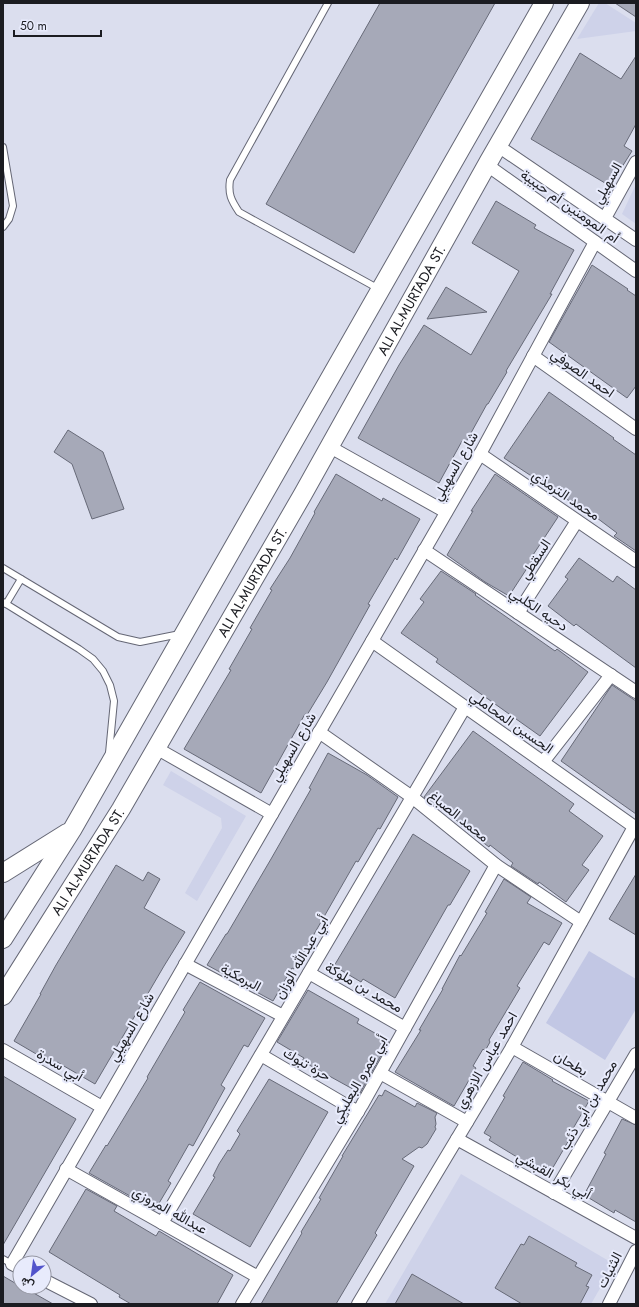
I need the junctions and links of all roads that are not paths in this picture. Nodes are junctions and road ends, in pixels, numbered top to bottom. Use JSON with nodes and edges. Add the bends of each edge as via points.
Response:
{"nodes":[{"id":1,"x":328,"y":3,"type":"edge"},
{"id":2,"x":544,"y":3,"type":"edge"},
{"id":3,"x":580,"y":3,"type":"edge"},
{"id":4,"x":498,"y":146,"type":"junction"},
{"id":5,"x":3,"y":147,"type":"edge"},
{"id":6,"x":636,"y":162,"type":"edge"},
{"id":7,"x":488,"y":163,"type":"junction"},
{"id":8,"x":605,"y":218,"type":"junction"},
{"id":9,"x":3,"y":227,"type":"edge"},
{"id":10,"x":636,"y":240,"type":"edge"},
{"id":11,"x":595,"y":242,"type":"junction"},
{"id":12,"x":636,"y":271,"type":"edge"},
{"id":13,"x":380,"y":289,"type":"junction"},
{"id":14,"x":533,"y":356,"type":"junction"},
{"id":15,"x":634,"y":424,"type":"edge"},
{"id":16,"x":330,"y":447,"type":"junction"},
{"id":17,"x":480,"y":454,"type":"junction"},
{"id":18,"x":446,"y":512,"type":"junction"},
{"id":19,"x":577,"y":521,"type":"junction"},
{"id":20,"x":424,"y":550,"type":"junction"},
{"id":21,"x":636,"y":561,"type":"edge"},
{"id":22,"x":3,"y":568,"type":"edge"},
{"id":23,"x":21,"y":579,"type":"junction"},
{"id":24,"x":4,"y":603,"type":"edge"},
{"id":25,"x":518,"y":613,"type":"junction"},
{"id":26,"x":184,"y":634,"type":"junction"},
{"id":27,"x":372,"y":641,"type":"junction"},
{"id":28,"x":611,"y":675,"type":"junction"},
{"id":29,"x":636,"y":692,"type":"edge"},
{"id":30,"x":465,"y":707,"type":"junction"},
{"id":31,"x":319,"y":732,"type":"junction"},
{"id":32,"x":156,"y":748,"type":"junction"},
{"id":33,"x":544,"y":762,"type":"junction"},
{"id":34,"x":108,"y":766,"type":"junction"},
{"id":35,"x":412,"y":797,"type":"junction"},
{"id":36,"x":272,"y":814,"type":"junction"},
{"id":37,"x":635,"y":827,"type":"edge"},
{"id":38,"x":72,"y":830,"type":"junction"},
{"id":39,"x":496,"y":865,"type":"junction"},
{"id":40,"x":3,"y":873,"type":"edge"},
{"id":41,"x":581,"y":922,"type":"junction"},
{"id":42,"x":3,"y":939,"type":"edge"},
{"id":43,"x":185,"y":964,"type":"junction"},
{"id":44,"x":309,"y":973,"type":"junction"},
{"id":45,"x":3,"y":996,"type":"edge"},
{"id":46,"x":283,"y":1016,"type":"junction"},
{"id":47,"x":405,"y":1028,"type":"junction"},
{"id":48,"x":512,"y":1047,"type":"junction"},
{"id":49,"x":3,"y":1050,"type":"edge"},
{"id":50,"x":636,"y":1054,"type":"edge"},
{"id":51,"x":261,"y":1055,"type":"junction"},
{"id":52,"x":380,"y":1073,"type":"junction"},
{"id":53,"x":608,"y":1102,"type":"junction"},
{"id":54,"x":102,"y":1107,"type":"junction"},
{"id":55,"x":358,"y":1112,"type":"junction"},
{"id":56,"x":636,"y":1118,"type":"edge"},
{"id":57,"x":467,"y":1122,"type":"junction"},
{"id":58,"x":457,"y":1139,"type":"junction"},
{"id":59,"x":66,"y":1169,"type":"junction"},
{"id":60,"x":554,"y":1193,"type":"junction"},
{"id":61,"x":162,"y":1223,"type":"junction"},
{"id":62,"x":636,"y":1238,"type":"edge"},
{"id":63,"x":636,"y":1251,"type":"edge"},
{"id":64,"x":17,"y":1255,"type":"edge"},
{"id":65,"x":258,"y":1278,"type":"junction"},
{"id":66,"x":52,"y":1284,"type":"edge"},
{"id":67,"x":92,"y":1304,"type":"edge"},
{"id":68,"x":242,"y":1304,"type":"edge"},
{"id":69,"x":358,"y":1304,"type":"edge"},
{"id":70,"x":609,"y":1304,"type":"edge"}],
"edges":[{"from":1,"to":13,"type":"lane","via":[[230,180],[229,190],[239,212]]},
{"from":2,"to":13,"type":"main road"},
{"from":3,"to":4,"type":"main road","name":"ALI AL-MURTADA ST."},
{"from":4,"to":7,"type":"main road","name":"ALI AL-MURTADA ST."},
{"from":4,"to":8,"type":"street","name":"أم المومنين أم حبيبة"},
{"from":5,"to":9,"type":"lane","via":[[13,206]]},
{"from":6,"to":8,"type":"street","name":"السهيلي"},
{"from":7,"to":11,"type":"street","name":"أم المومنين أم حبيبة"},
{"from":7,"to":16,"type":"main road","name":"ALI AL-MURTADA ST."},
{"from":8,"to":10,"type":"street","name":"أم المومنين أم حبيبة"},
{"from":11,"to":12,"type":"street","name":"أم المومنين أم حبيبة"},
{"from":11,"to":14,"type":"street","name":"شارع السهيلي"},
{"from":13,"to":26,"type":"main road"},
{"from":14,"to":15,"type":"street","name":"احمد الصوفي"},
{"from":14,"to":17,"type":"street","name":"شارع السهيلي"},
{"from":16,"to":18,"type":"street"},
{"from":16,"to":32,"type":"main road","name":"ALI AL-MURTADA ST."},
{"from":17,"to":18,"type":"street","name":"شارع السهيلي"},
{"from":17,"to":19,"type":"street","name":"محمد الترمذي"},
{"from":18,"to":20,"type":"street","name":"شارع السهيلي"},
{"from":19,"to":21,"type":"street","name":"محمد الترمذي"},
{"from":19,"to":25,"type":"street","name":"السقطي"},
{"from":20,"to":25,"type":"street","name":"دحيه الكلبي"},
{"from":20,"to":27,"type":"street","name":"شارع السهيلي"},
{"from":22,"to":23,"type":"lane"},
{"from":23,"to":24,"type":"lane"},
{"from":23,"to":26,"type":"lane","via":[[118,637],[140,642]]},
{"from":24,"to":34,"type":"lane","via":[[79,649],[103,671],[114,700]]},
{"from":25,"to":28,"type":"street","name":"دحيه الكلبي"},
{"from":26,"to":34,"type":"main road"},
{"from":27,"to":30,"type":"street","name":"الحسين المحاملي"},
{"from":27,"to":31,"type":"street","name":"شارع السهيلي"},
{"from":28,"to":29,"type":"street","name":"دحيه الكلبي"},
{"from":28,"to":33,"type":"street"},
{"from":30,"to":33,"type":"street","name":"الحسين المحاملي"},
{"from":30,"to":35,"type":"street","name":"أبي عبدالله الوزان"},
{"from":31,"to":35,"type":"street","name":"محمد الصباغ"},
{"from":31,"to":36,"type":"street","name":"شارع السهيلي"},
{"from":32,"to":36,"type":"street"},
{"from":32,"to":45,"type":"main road","name":"ALI AL-MURTADA ST."},
{"from":33,"to":37,"type":"street","name":"الحسين المحاملي"},
{"from":34,"to":38,"type":"main road"},
{"from":35,"to":39,"type":"street","name":"محمد الصباغ"},
{"from":35,"to":44,"type":"street","name":"أبي عبدالله الوزان"},
{"from":36,"to":43,"type":"street","name":"شارع السهيلي"},
{"from":37,"to":41,"type":"street","name":"احمد عباس الازهري"},
{"from":38,"to":40,"type":"main road"},
{"from":38,"to":42,"type":"main road"},
{"from":39,"to":41,"type":"street","name":"محمد الصباغ"},
{"from":39,"to":47,"type":"street","name":"أبي عمرو البعلبكي"},
{"from":41,"to":48,"type":"street","name":"احمد عباس الازهري"},
{"from":43,"to":46,"type":"street","name":"البرمكية"},
{"from":43,"to":54,"type":"street","name":"شارع السهيلي"},
{"from":44,"to":46,"type":"street","name":"أبي عبدالله الوزان"},
{"from":44,"to":47,"type":"street","name":"محمد بن ملوكة"},
{"from":46,"to":51,"type":"street","name":"أبي عبدالله الوزان"},
{"from":47,"to":52,"type":"street","name":"أبي عمرو البعلبكي"},
{"from":48,"to":53,"type":"street","name":"بطحان"},
{"from":48,"to":57,"type":"street","name":"احمد عباس الازهري"},
{"from":49,"to":54,"type":"street","name":"أبي سدرة"},
{"from":50,"to":53,"type":"street","name":"محمد بن أبي ذئب"},
{"from":51,"to":55,"type":"street","name":"حرة تبوك"},
{"from":51,"to":61,"type":"street","name":"أبي عبدالله الوزان"},
{"from":52,"to":55,"type":"street","name":"أبي عمرو البعلبكي"},
{"from":52,"to":57,"type":"street"},
{"from":53,"to":56,"type":"street","name":"بطحان"},
{"from":53,"to":60,"type":"street","name":"محمد بن أبي ذئب"},
{"from":54,"to":59,"type":"street","name":"شارع السهيلي"},
{"from":55,"to":65,"type":"street","name":"أبي عمرو البعلبكي"},
{"from":57,"to":58,"type":"street","name":"احمد عباس الازهري"},
{"from":58,"to":60,"type":"street","name":"أبي بكر القبشي"},
{"from":58,"to":69,"type":"street","name":"احمد عباس الازهري"},
{"from":59,"to":61,"type":"street","name":"عبدالله المروزي"},
{"from":59,"to":64,"type":"street","name":"شارع السهيلي"},
{"from":60,"to":62,"type":"street","name":"أبي بكر القبشي"},
{"from":61,"to":65,"type":"street","name":"عبدالله المروزي"},
{"from":63,"to":70,"type":"street","name":"الثنيات"},
{"from":65,"to":68,"type":"street","name":"أبي عمرو البعلبكي"},
{"from":66,"to":67,"type":"street"}]}
